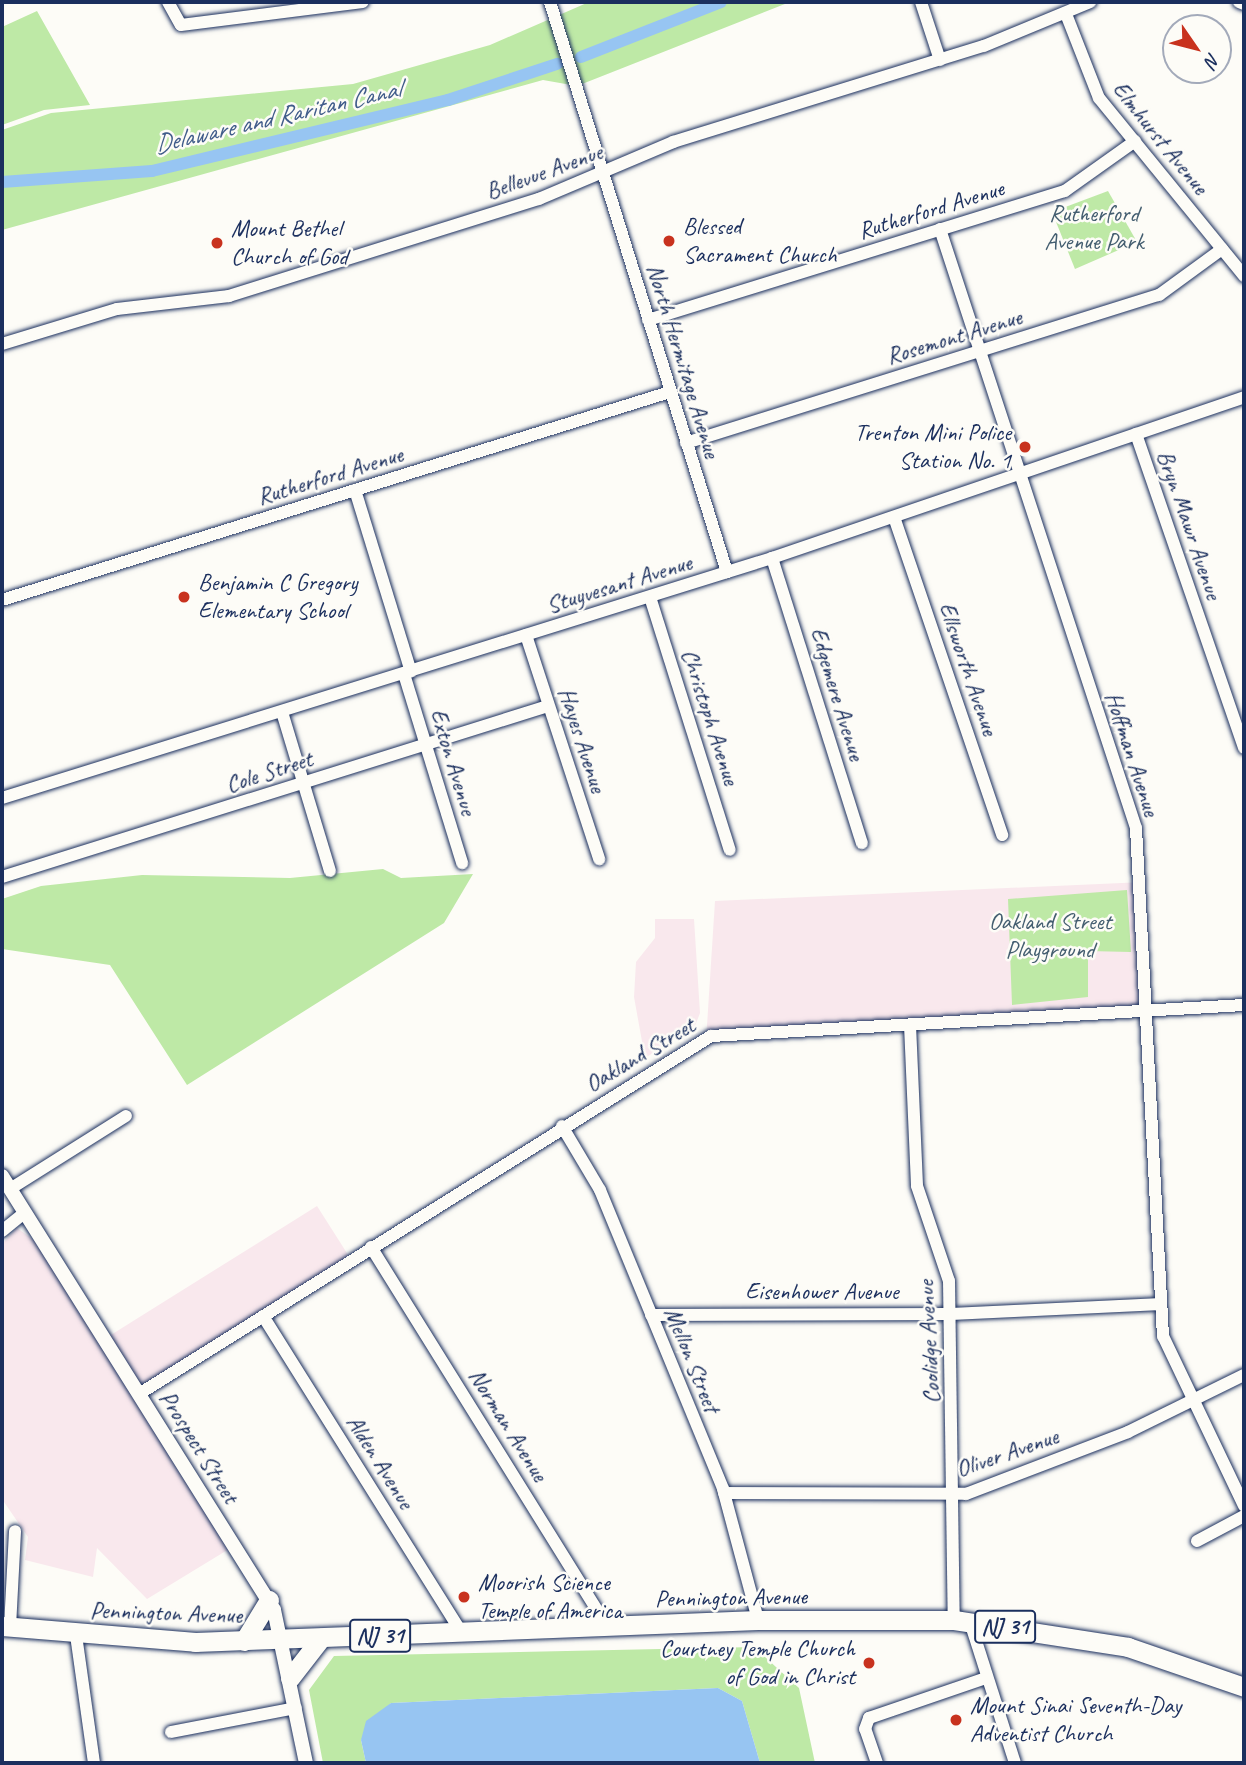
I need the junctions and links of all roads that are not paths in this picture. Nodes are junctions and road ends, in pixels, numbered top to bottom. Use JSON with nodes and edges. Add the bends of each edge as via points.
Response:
{"nodes":[{"id":1,"x":363,"y":2,"type":"edge"},
{"id":2,"x":550,"y":2,"type":"edge"},
{"id":3,"x":921,"y":2,"type":"edge"},
{"id":4,"x":1090,"y":2,"type":"edge"},
{"id":5,"x":1239,"y":2,"type":"edge"},
{"id":6,"x":1244,"y":4,"type":"edge"},
{"id":7,"x":169,"y":5,"type":"edge"},
{"id":8,"x":1066,"y":14,"type":"junction"},
{"id":9,"x":940,"y":60,"type":"junction"},
{"id":10,"x":1135,"y":141,"type":"junction"},
{"id":11,"x":605,"y":175,"type":"junction"},
{"id":12,"x":940,"y":229,"type":"junction"},
{"id":13,"x":1222,"y":249,"type":"junction"},
{"id":14,"x":1244,"y":276,"type":"edge"},
{"id":15,"x":648,"y":320,"type":"junction"},
{"id":16,"x":2,"y":344,"type":"edge"},
{"id":17,"x":978,"y":352,"type":"junction"},
{"id":18,"x":670,"y":392,"type":"junction"},
{"id":19,"x":1244,"y":397,"type":"edge"},
{"id":20,"x":1136,"y":434,"type":"junction"},
{"id":21,"x":686,"y":443,"type":"junction"},
{"id":22,"x":1018,"y":476,"type":"junction"},
{"id":23,"x":355,"y":490,"type":"junction"},
{"id":24,"x":894,"y":517,"type":"junction"},
{"id":25,"x":772,"y":558,"type":"junction"},
{"id":26,"x":727,"y":572,"type":"junction"},
{"id":27,"x":650,"y":597,"type":"junction"},
{"id":28,"x":2,"y":600,"type":"edge"},
{"id":29,"x":526,"y":635,"type":"junction"},
{"id":30,"x":408,"y":673,"type":"junction"},
{"id":31,"x":548,"y":706,"type":"junction"},
{"id":32,"x":282,"y":712,"type":"junction"},
{"id":33,"x":426,"y":745,"type":"junction"},
{"id":34,"x":1244,"y":748,"type":"edge"},
{"id":35,"x":302,"y":783,"type":"junction"},
{"id":36,"x":2,"y":798,"type":"edge"},
{"id":37,"x":1002,"y":835,"type":"dead end"},
{"id":38,"x":862,"y":843,"type":"dead end"},
{"id":39,"x":730,"y":850,"type":"dead end"},
{"id":40,"x":599,"y":859,"type":"dead end"},
{"id":41,"x":463,"y":863,"type":"dead end"},
{"id":42,"x":330,"y":871,"type":"dead end"},
{"id":43,"x":2,"y":877,"type":"edge"},
{"id":44,"x":1244,"y":1005,"type":"edge"},
{"id":45,"x":1146,"y":1011,"type":"junction"},
{"id":46,"x":910,"y":1025,"type":"junction"},
{"id":47,"x":126,"y":1116,"type":"dead end"},
{"id":48,"x":562,"y":1126,"type":"junction"},
{"id":49,"x":2,"y":1176,"type":"edge"},
{"id":50,"x":10,"y":1189,"type":"junction"},
{"id":51,"x":24,"y":1213,"type":"junction"},
{"id":52,"x":2,"y":1231,"type":"edge"},
{"id":53,"x":371,"y":1247,"type":"junction"},
{"id":54,"x":1161,"y":1304,"type":"junction"},
{"id":55,"x":951,"y":1314,"type":"junction"},
{"id":56,"x":651,"y":1315,"type":"junction"},
{"id":57,"x":263,"y":1316,"type":"junction"},
{"id":58,"x":1244,"y":1375,"type":"edge"},
{"id":59,"x":138,"y":1394,"type":"junction"},
{"id":60,"x":1192,"y":1401,"type":"junction"},
{"id":61,"x":724,"y":1493,"type":"junction"},
{"id":62,"x":956,"y":1494,"type":"junction"},
{"id":63,"x":1244,"y":1506,"type":"edge"},
{"id":64,"x":1244,"y":1516,"type":"edge"},
{"id":65,"x":15,"y":1531,"type":"dead end"},
{"id":66,"x":1197,"y":1541,"type":"dead end"},
{"id":67,"x":269,"y":1601,"type":"junction"},
{"id":68,"x":758,"y":1620,"type":"junction"},
{"id":69,"x":962,"y":1621,"type":"junction"},
{"id":70,"x":6,"y":1626,"type":"edge"},
{"id":71,"x":607,"y":1626,"type":"junction"},
{"id":72,"x":461,"y":1632,"type":"junction"},
{"id":73,"x":76,"y":1635,"type":"junction"},
{"id":74,"x":321,"y":1638,"type":"junction"},
{"id":75,"x":284,"y":1639,"type":"junction"},
{"id":76,"x":244,"y":1641,"type":"junction"},
{"id":77,"x":290,"y":1678,"type":"junction"},
{"id":78,"x":986,"y":1678,"type":"junction"},
{"id":79,"x":1244,"y":1687,"type":"edge"},
{"id":80,"x":296,"y":1708,"type":"junction"},
{"id":81,"x":171,"y":1732,"type":"dead end"},
{"id":82,"x":94,"y":1763,"type":"edge"},
{"id":83,"x":306,"y":1763,"type":"edge"},
{"id":84,"x":877,"y":1763,"type":"edge"},
{"id":85,"x":1015,"y":1763,"type":"edge"}],
"edges":[{"from":1,"to":7,"type":"street","via":[[181,25]]},
{"from":2,"to":11,"type":"street","name":"North Hermitage Avenue"},
{"from":3,"to":9,"type":"street"},
{"from":4,"to":8,"type":"street","name":"Bellevue Avenue"},
{"from":5,"to":6,"type":"street"},
{"from":8,"to":9,"type":"street","name":"Bellevue Avenue"},
{"from":8,"to":10,"type":"street","name":"Elmhurst Avenue","via":[[1092,88]]},
{"from":9,"to":11,"type":"street","name":"Bellevue Avenue","via":[[673,142]]},
{"from":10,"to":12,"type":"street","name":"Rutherford Avenue","via":[[1077,186]]},
{"from":10,"to":13,"type":"street","name":"Elmhurst Avenue"},
{"from":11,"to":15,"type":"street","name":"North Hermitage Avenue"},
{"from":11,"to":16,"type":"street","name":"Bellevue Avenue","via":[[229,296],[117,309]]},
{"from":12,"to":15,"type":"street","name":"Rutherford Avenue"},
{"from":12,"to":17,"type":"street","name":"Hoffman Avenue"},
{"from":13,"to":14,"type":"street","name":"Elmhurst Avenue"},
{"from":13,"to":17,"type":"street","name":"Rosemont Avenue","via":[[1160,295]]},
{"from":15,"to":18,"type":"street","name":"North Hermitage Avenue"},
{"from":17,"to":21,"type":"street","name":"Rosemont Avenue"},
{"from":17,"to":22,"type":"street","name":"Hoffman Avenue"},
{"from":18,"to":21,"type":"street","name":"North Hermitage Avenue"},
{"from":18,"to":23,"type":"street","name":"Rutherford Avenue"},
{"from":19,"to":20,"type":"street","name":"Stuyvesant Avenue"},
{"from":20,"to":22,"type":"street","name":"Stuyvesant Avenue"},
{"from":20,"to":34,"type":"street","name":"Bryn Mawr Avenue"},
{"from":21,"to":26,"type":"street","name":"North Hermitage Avenue"},
{"from":22,"to":24,"type":"street","name":"Stuyvesant Avenue"},
{"from":22,"to":45,"type":"street","name":"Hoffman Avenue","via":[[1136,828]]},
{"from":23,"to":28,"type":"street","name":"Rutherford Avenue"},
{"from":23,"to":30,"type":"street","name":"Exton Avenue"},
{"from":24,"to":25,"type":"street","name":"Stuyvesant Avenue"},
{"from":24,"to":37,"type":"street","name":"Ellsworth Avenue"},
{"from":25,"to":26,"type":"street","name":"Stuyvesant Avenue"},
{"from":25,"to":38,"type":"street","name":"Edgemere Avenue"},
{"from":26,"to":27,"type":"street","name":"Stuyvesant Avenue"},
{"from":27,"to":29,"type":"street","name":"Stuyvesant Avenue"},
{"from":27,"to":39,"type":"street","name":"Christoph Avenue"},
{"from":29,"to":30,"type":"street","name":"Stuyvesant Avenue"},
{"from":29,"to":31,"type":"street","name":"Hayes Avenue"},
{"from":30,"to":32,"type":"street","name":"Stuyvesant Avenue"},
{"from":30,"to":33,"type":"street","name":"Exton Avenue"},
{"from":31,"to":33,"type":"street","name":"Cole Street"},
{"from":31,"to":40,"type":"street","name":"Hayes Avenue"},
{"from":32,"to":35,"type":"street"},
{"from":32,"to":36,"type":"street","name":"Stuyvesant Avenue"},
{"from":33,"to":35,"type":"street","name":"Cole Street"},
{"from":33,"to":41,"type":"street","name":"Exton Avenue"},
{"from":35,"to":42,"type":"street"},
{"from":35,"to":43,"type":"street","name":"Cole Street"},
{"from":44,"to":45,"type":"street","name":"Oakland Street"},
{"from":45,"to":46,"type":"street","name":"Oakland Street"},
{"from":45,"to":54,"type":"street","name":"Hoffman Avenue"},
{"from":46,"to":48,"type":"street","name":"Oakland Street","via":[[711,1036]]},
{"from":46,"to":55,"type":"street","name":"Coolidge Avenue","via":[[917,1186],[948,1272]]},
{"from":47,"to":50,"type":"street"},
{"from":48,"to":53,"type":"street","name":"Oakland Street"},
{"from":48,"to":56,"type":"street","name":"Mellon Street","via":[[600,1190]]},
{"from":49,"to":50,"type":"street","name":"Prospect Street"},
{"from":50,"to":51,"type":"street","name":"Prospect Street"},
{"from":51,"to":52,"type":"street"},
{"from":51,"to":59,"type":"street","name":"Prospect Street"},
{"from":53,"to":57,"type":"street","name":"Oakland Street"},
{"from":53,"to":71,"type":"street","name":"Norman Avenue"},
{"from":54,"to":55,"type":"street","name":"Eisenhower Avenue"},
{"from":54,"to":60,"type":"street","name":"Hoffman Avenue","via":[[1167,1348]]},
{"from":55,"to":56,"type":"street","name":"Eisenhower Avenue"},
{"from":55,"to":62,"type":"street","name":"Coolidge Avenue"},
{"from":56,"to":61,"type":"street","name":"Mellon Street"},
{"from":57,"to":59,"type":"street","name":"Oakland Street"},
{"from":57,"to":72,"type":"street","name":"Alden Avenue"},
{"from":58,"to":60,"type":"street","name":"Oliver Avenue"},
{"from":59,"to":67,"type":"street","name":"Prospect Street"},
{"from":60,"to":62,"type":"street","name":"Oliver Avenue","via":[[1106,1441]]},
{"from":60,"to":63,"type":"street","name":"Hoffman Avenue"},
{"from":61,"to":62,"type":"street","name":"Oliver Avenue"},
{"from":61,"to":68,"type":"street","name":"Mellon Street"},
{"from":62,"to":69,"type":"street","name":"Coolidge Avenue"},
{"from":64,"to":66,"type":"street"},
{"from":65,"to":70,"type":"street"},
{"from":67,"to":75,"type":"street","name":"Prospect Street"},
{"from":67,"to":76,"type":"main road"},
{"from":68,"to":69,"type":"main road","name":"Pennington Avenue","number":"NJ 31"},
{"from":68,"to":71,"type":"main road","name":"Pennington Avenue","number":"NJ 31"},
{"from":69,"to":78,"type":"street","name":"Coolidge Avenue"},
{"from":69,"to":79,"type":"main road","name":"Pennington Avenue","number":"NJ 31","via":[[1136,1649]]},
{"from":70,"to":73,"type":"main road","name":"Pennington Avenue","number":"NJ 31"},
{"from":71,"to":72,"type":"main road","name":"Pennington Avenue","number":"NJ 31"},
{"from":72,"to":74,"type":"main road","name":"Pennington Avenue","number":"NJ 31"},
{"from":73,"to":76,"type":"main road","name":"Pennington Avenue","number":"NJ 31"},
{"from":73,"to":82,"type":"street"},
{"from":74,"to":75,"type":"main road","name":"Pennington Avenue","number":"NJ 31"},
{"from":74,"to":77,"type":"main road"},
{"from":75,"to":76,"type":"main road","name":"Pennington Avenue","number":"NJ 31"},
{"from":75,"to":77,"type":"street","name":"Prospect Street"},
{"from":77,"to":80,"type":"street","name":"Prospect Street"},
{"from":78,"to":84,"type":"street","via":[[864,1724]]},
{"from":78,"to":85,"type":"street","name":"Coolidge Avenue"},
{"from":80,"to":81,"type":"street"},
{"from":80,"to":83,"type":"street","name":"Prospect Street"}]}
